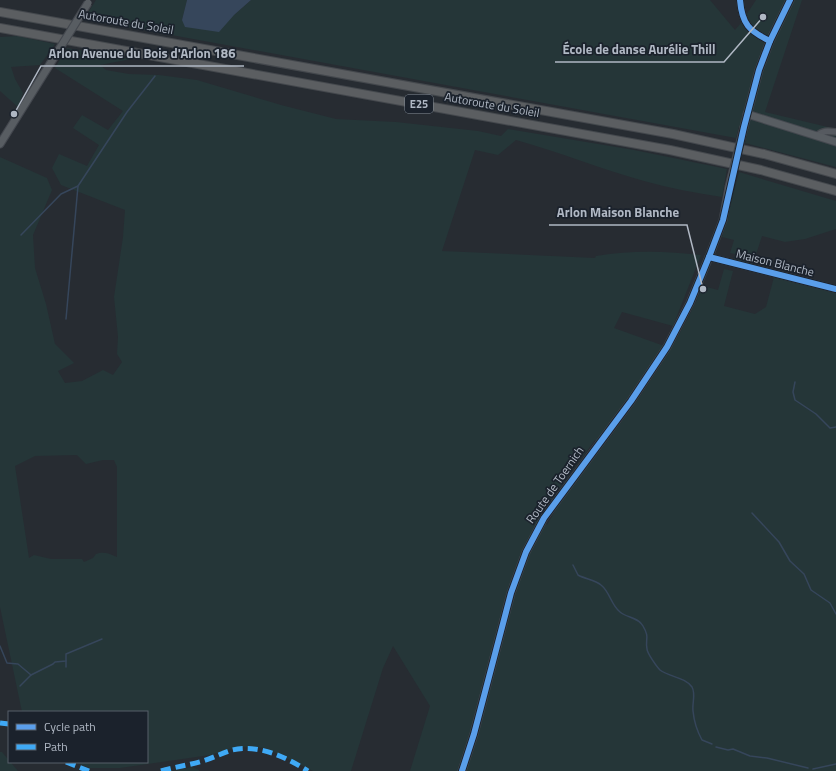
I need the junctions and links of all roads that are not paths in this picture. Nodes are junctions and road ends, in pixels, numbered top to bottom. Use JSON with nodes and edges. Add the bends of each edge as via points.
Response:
{"nodes":[{"id":1,"x":740,"y":0,"type":"edge"},
{"id":2,"x":790,"y":0,"type":"edge"},
{"id":3,"x":89,"y":2,"type":"edge"},
{"id":4,"x":0,"y":12,"type":"edge"},
{"id":5,"x":0,"y":28,"type":"edge"},
{"id":6,"x":770,"y":41,"type":"junction"},
{"id":7,"x":747,"y":114,"type":"junction"},
{"id":8,"x":836,"y":132,"type":"edge"},
{"id":9,"x":817,"y":136,"type":"junction"},
{"id":10,"x":836,"y":142,"type":"edge"},
{"id":11,"x":0,"y":144,"type":"edge"},
{"id":12,"x":836,"y":174,"type":"edge"},
{"id":13,"x":836,"y":191,"type":"edge"},
{"id":14,"x":709,"y":257,"type":"junction"},
{"id":15,"x":836,"y":289,"type":"edge"},
{"id":16,"x":462,"y":771,"type":"edge"}],
"edges":[{"from":1,"to":6,"type":"street","via":[[742,17],[746,24],[755,34]]},
{"from":2,"to":6,"type":"main road"},
{"from":3,"to":11,"type":"main road","bridge":true},
{"from":4,"to":12,"type":"highway","name":"Autoroute du Soleil","number":"E25","via":[[666,132],[764,154]]},
{"from":5,"to":13,"type":"highway","name":"Autoroute du Soleil","number":"E25","via":[[662,148],[761,170]]},
{"from":6,"to":7,"type":"main road"},
{"from":7,"to":9,"type":"main road"},
{"from":7,"to":14,"type":"main road","name":"Route de Toernich","bridge":true,"via":[[723,220]]},
{"from":8,"to":9,"type":"street","via":[[824,131]]},
{"from":9,"to":10,"type":"main road"},
{"from":14,"to":15,"type":"street","name":"Maison Blanche"},
{"from":14,"to":16,"type":"main road","name":"Route de Toernich","via":[[690,304],[667,347],[631,401],[544,518],[526,552],[511,593]]}]}
